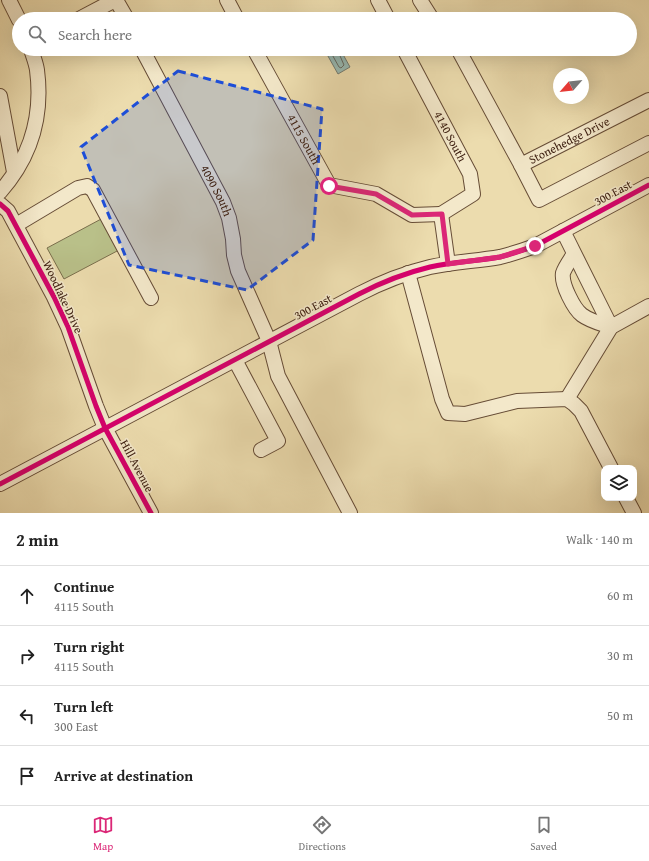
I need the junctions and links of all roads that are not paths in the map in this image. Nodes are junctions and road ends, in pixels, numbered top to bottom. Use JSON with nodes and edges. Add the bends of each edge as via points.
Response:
{"nodes":[{"id":1,"x":9,"y":0,"type":"edge"},
{"id":2,"x":116,"y":0,"type":"edge"},
{"id":3,"x":227,"y":0,"type":"edge"},
{"id":4,"x":378,"y":0,"type":"edge"},
{"id":5,"x":420,"y":0,"type":"edge"},
{"id":6,"x":15,"y":12,"type":"edge"},
{"id":7,"x":93,"y":12,"type":"edge"},
{"id":8,"x":122,"y":12,"type":"edge"},
{"id":9,"x":233,"y":12,"type":"edge"},
{"id":10,"x":384,"y":12,"type":"edge"},
{"id":11,"x":428,"y":12,"type":"edge"},
{"id":12,"x":33,"y":56,"type":"edge"},
{"id":13,"x":146,"y":56,"type":"edge"},
{"id":14,"x":258,"y":56,"type":"edge"},
{"id":15,"x":408,"y":56,"type":"edge"},
{"id":16,"x":462,"y":56,"type":"edge"},
{"id":17,"x":0,"y":96,"type":"edge"},
{"id":18,"x":649,"y":100,"type":"edge"},
{"id":19,"x":649,"y":143,"type":"edge"},
{"id":20,"x":521,"y":165,"type":"junction"},
{"id":21,"x":14,"y":172,"type":"junction"},
{"id":22,"x":649,"y":185,"type":"edge"},
{"id":23,"x":0,"y":192,"type":"edge"},
{"id":24,"x":0,"y":204,"type":"edge"},
{"id":25,"x":442,"y":214,"type":"junction"},
{"id":26,"x":16,"y":225,"type":"junction"},
{"id":27,"x":563,"y":231,"type":"junction"},
{"id":28,"x":574,"y":254,"type":"junction"},
{"id":29,"x":448,"y":264,"type":"junction"},
{"id":30,"x":408,"y":272,"type":"junction"},
{"id":31,"x":151,"y":298,"type":"dead end"},
{"id":32,"x":649,"y":306,"type":"edge"},
{"id":33,"x":611,"y":327,"type":"junction"},
{"id":34,"x":269,"y":341,"type":"junction"},
{"id":35,"x":235,"y":360,"type":"junction"},
{"id":36,"x":567,"y":399,"type":"junction"},
{"id":37,"x":105,"y":428,"type":"junction"},
{"id":38,"x":261,"y":450,"type":"dead end"},
{"id":39,"x":608,"y":465,"type":"edge"},
{"id":40,"x":1,"y":481,"type":"edge"},
{"id":41,"x":628,"y":501,"type":"edge"},
{"id":42,"x":151,"y":513,"type":"edge"},
{"id":43,"x":350,"y":513,"type":"edge"},
{"id":44,"x":634,"y":513,"type":"edge"}],
"edges":[{"from":1,"to":6,"type":"street"},
{"from":2,"to":7,"type":"street"},
{"from":2,"to":8,"type":"street"},
{"from":3,"to":9,"type":"street"},
{"from":4,"to":10,"type":"street"},
{"from":5,"to":11,"type":"street"},
{"from":12,"to":21,"type":"street","via":[[37,69],[38,103],[33,134]]},
{"from":13,"to":34,"type":"street","name":"4090 South","via":[[223,202],[229,218],[238,271]]},
{"from":14,"to":25,"type":"street","name":"4115 South","via":[[329,186],[376,194],[412,215]]},
{"from":15,"to":25,"type":"street","name":"4140 South","via":[[470,174],[473,194]]},
{"from":16,"to":20,"type":"street","name":"Stonehedge Drive"},
{"from":17,"to":21,"type":"street"},
{"from":18,"to":20,"type":"street","name":"Stonehedge Drive"},
{"from":19,"to":20,"type":"street","via":[[539,200]]},
{"from":21,"to":23,"type":"street"},
{"from":22,"to":27,"type":"street","name":"300 East"},
{"from":24,"to":26,"type":"street","name":"Woodlake Drive","via":[[8,211]]},
{"from":25,"to":29,"type":"street"},
{"from":26,"to":31,"type":"street","via":[[78,188],[87,186],[93,190]]},
{"from":26,"to":37,"type":"street","name":"Woodlake Drive","via":[[68,327]]},
{"from":27,"to":28,"type":"street"},
{"from":27,"to":29,"type":"street","name":"300 East","via":[[535,246],[500,257]]},
{"from":28,"to":33,"type":"street"},
{"from":28,"to":33,"type":"street","via":[[563,274],[566,290],[581,315]]},
{"from":29,"to":30,"type":"street","name":"300 East"},
{"from":30,"to":34,"type":"street","name":"300 East","via":[[389,279]]},
{"from":30,"to":36,"type":"street","via":[[448,413],[465,414],[517,400]]},
{"from":32,"to":33,"type":"street"},
{"from":33,"to":36,"type":"street"},
{"from":34,"to":35,"type":"street","name":"300 East"},
{"from":34,"to":43,"type":"street","name":"4090 South","via":[[278,376]]},
{"from":35,"to":37,"type":"street","name":"300 East"},
{"from":35,"to":38,"type":"street","via":[[278,441]]},
{"from":36,"to":39,"type":"street","via":[[581,411]]},
{"from":37,"to":40,"type":"street","name":"300 East"},
{"from":37,"to":42,"type":"street","name":"Hill Avenue"},
{"from":41,"to":44,"type":"street"}]}
